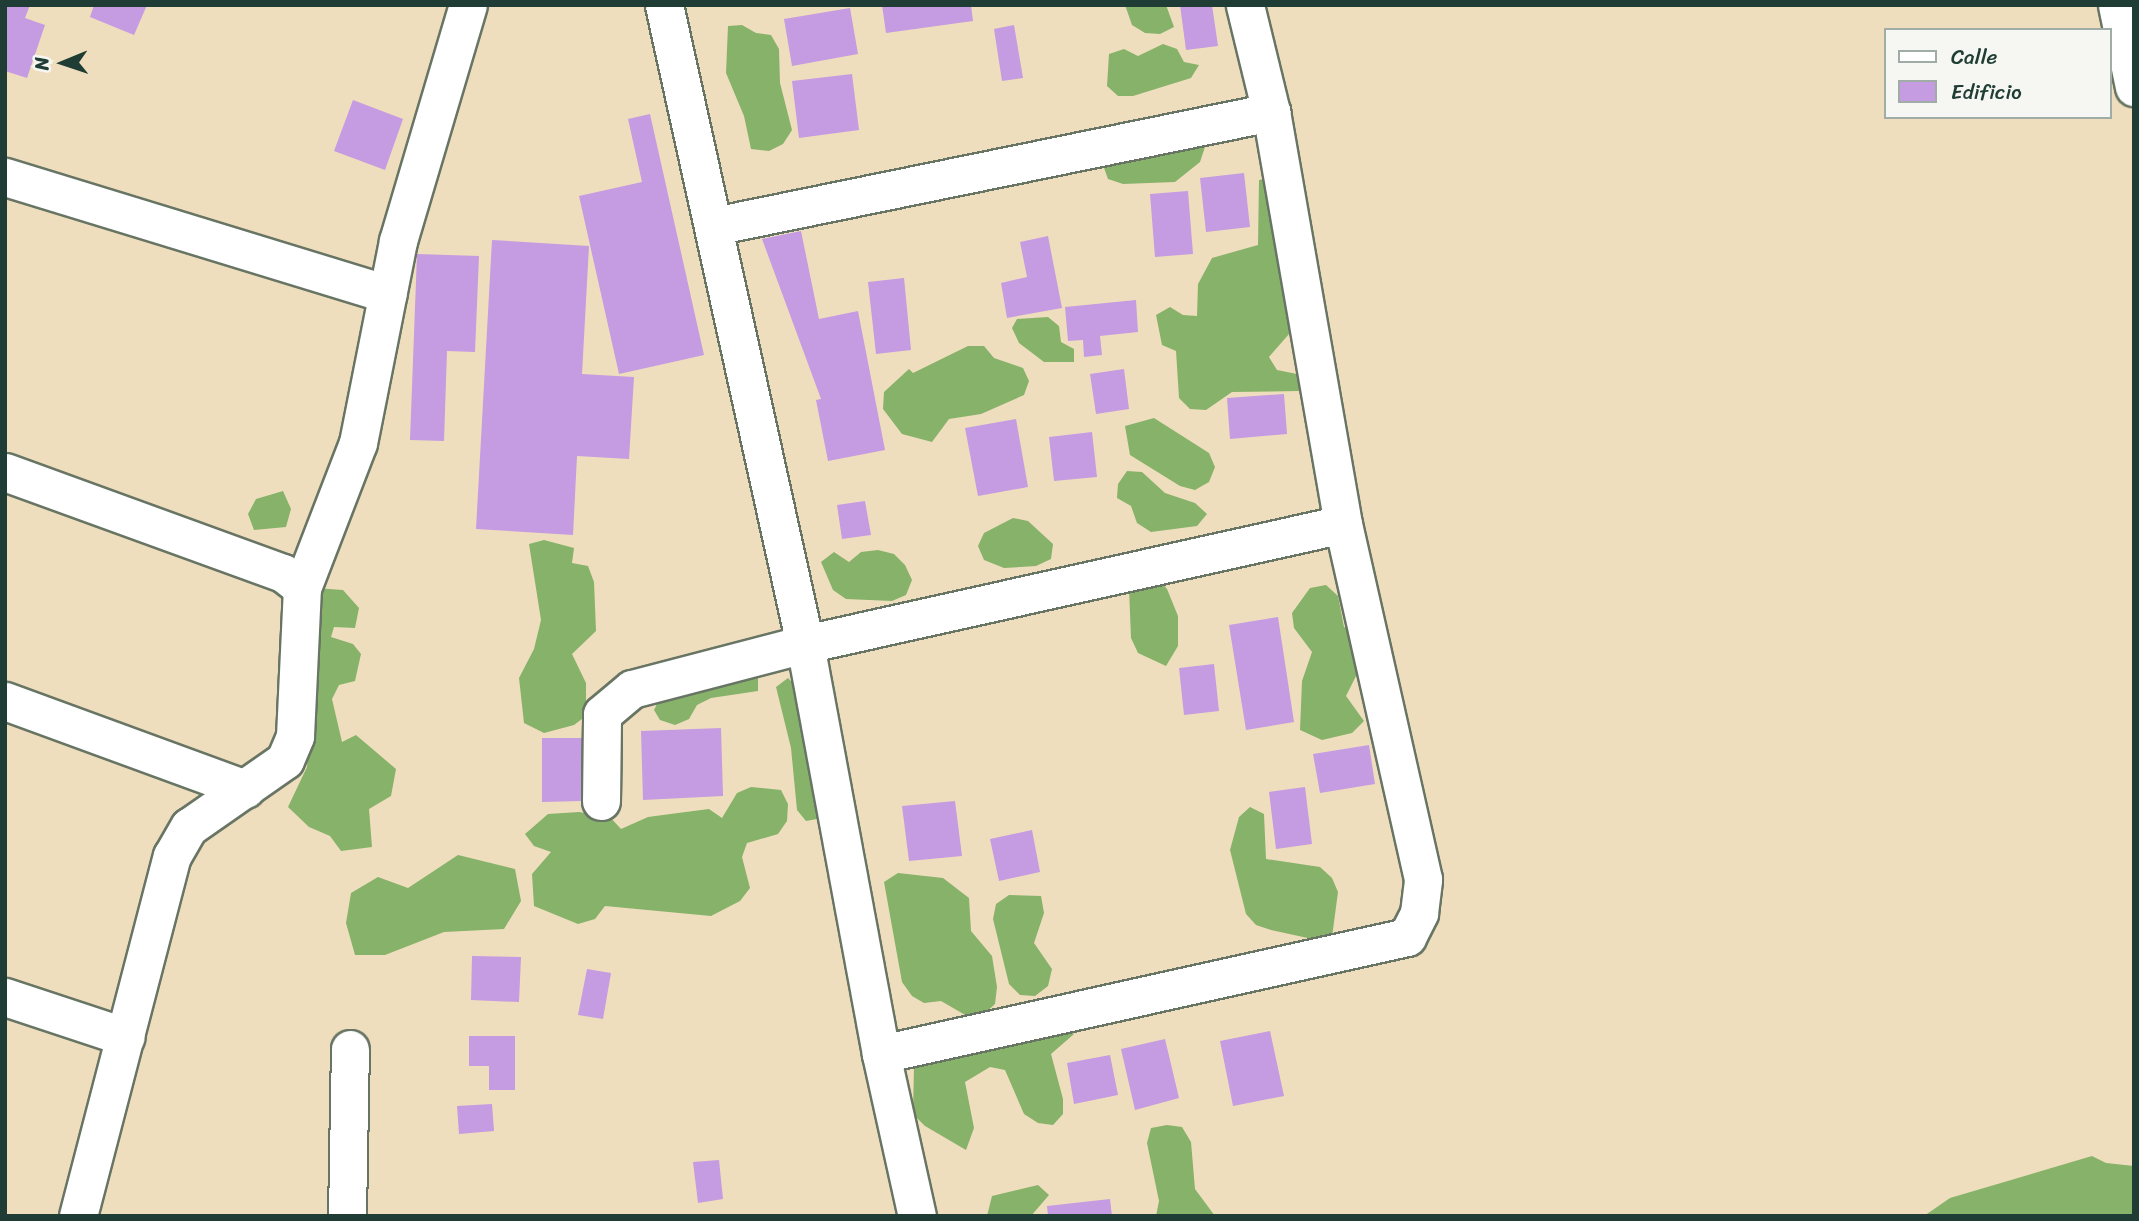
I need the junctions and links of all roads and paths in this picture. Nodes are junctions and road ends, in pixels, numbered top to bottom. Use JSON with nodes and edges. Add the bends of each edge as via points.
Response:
{"nodes":[{"id":1,"x":468,"y":5,"type":"edge"},
{"id":2,"x":1245,"y":5,"type":"edge"},
{"id":3,"x":2117,"y":5,"type":"edge"},
{"id":4,"x":658,"y":8,"type":"edge"},
{"id":5,"x":2134,"y":87,"type":"edge"},
{"id":6,"x":1270,"y":112,"type":"junction"},
{"id":7,"x":5,"y":177,"type":"edge"},
{"id":8,"x":714,"y":226,"type":"junction"},
{"id":9,"x":388,"y":294,"type":"junction"},
{"id":10,"x":5,"y":472,"type":"edge"},
{"id":11,"x":1343,"y":524,"type":"junction"},
{"id":12,"x":302,"y":588,"type":"junction"},
{"id":13,"x":805,"y":644,"type":"junction"},
{"id":14,"x":5,"y":701,"type":"edge"},
{"id":15,"x":245,"y":789,"type":"junction"},
{"id":16,"x":601,"y":801,"type":"dead end"},
{"id":17,"x":5,"y":997,"type":"edge"},
{"id":18,"x":126,"y":1037,"type":"junction"},
{"id":19,"x":350,"y":1049,"type":"dead end"},
{"id":20,"x":881,"y":1054,"type":"junction"},
{"id":21,"x":91,"y":1178,"type":"junction"},
{"id":22,"x":78,"y":1216,"type":"edge"},
{"id":23,"x":93,"y":1216,"type":"edge"},
{"id":24,"x":347,"y":1216,"type":"edge"},
{"id":25,"x":917,"y":1216,"type":"edge"}],
"edges":[{"from":1,"to":9,"type":"street","via":[[398,240]]},
{"from":2,"to":6,"type":"street"},
{"from":3,"to":5,"type":"street"},
{"from":4,"to":8,"type":"street"},
{"from":6,"to":8,"type":"street"},
{"from":6,"to":11,"type":"street"},
{"from":7,"to":9,"type":"street"},
{"from":8,"to":13,"type":"street"},
{"from":9,"to":12,"type":"street","via":[[358,443]]},
{"from":10,"to":12,"type":"street","via":[[283,573]]},
{"from":11,"to":13,"type":"street"},
{"from":11,"to":20,"type":"street","via":[[1423,879],[1419,913],[1408,936]]},
{"from":12,"to":15,"type":"street","via":[[295,736],[285,760]]},
{"from":13,"to":16,"type":"street","via":[[632,689],[614,700],[602,714]]},
{"from":13,"to":20,"type":"street"},
{"from":14,"to":15,"type":"street"},
{"from":15,"to":18,"type":"street","via":[[189,827],[172,856]]},
{"from":17,"to":18,"type":"street"},
{"from":18,"to":21,"type":"street"},
{"from":19,"to":24,"type":"street"},
{"from":20,"to":25,"type":"street"},
{"from":21,"to":22,"type":"street"},
{"from":21,"to":23,"type":"street"}]}
